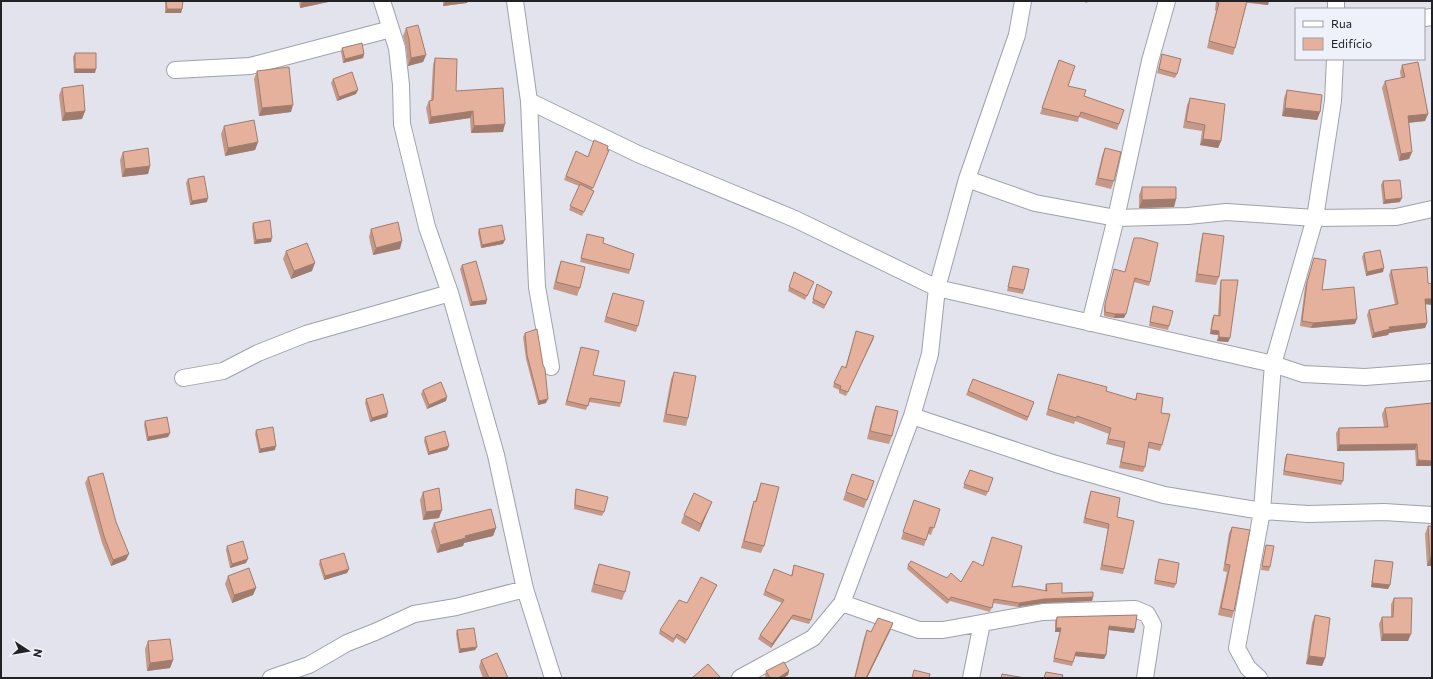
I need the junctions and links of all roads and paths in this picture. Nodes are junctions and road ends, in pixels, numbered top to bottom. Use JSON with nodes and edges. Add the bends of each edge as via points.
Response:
{"nodes":[{"id":1,"x":382,"y":1,"type":"edge"},
{"id":2,"x":515,"y":1,"type":"edge"},
{"id":3,"x":1023,"y":1,"type":"edge"},
{"id":4,"x":1167,"y":1,"type":"edge"},
{"id":5,"x":391,"y":29,"type":"junction"},
{"id":6,"x":1335,"y":60,"type":"edge"},
{"id":7,"x":175,"y":70,"type":"dead end"},
{"id":8,"x":529,"y":101,"type":"junction"},
{"id":9,"x":967,"y":179,"type":"junction"},
{"id":10,"x":1432,"y":209,"type":"edge"},
{"id":11,"x":1116,"y":218,"type":"junction"},
{"id":12,"x":1315,"y":218,"type":"junction"},
{"id":13,"x":937,"y":288,"type":"junction"},
{"id":14,"x":450,"y":293,"type":"junction"},
{"id":15,"x":1090,"y":323,"type":"junction"},
{"id":16,"x":1273,"y":364,"type":"junction"},
{"id":17,"x":551,"y":367,"type":"dead end"},
{"id":18,"x":1432,"y":372,"type":"edge"},
{"id":19,"x":183,"y":378,"type":"dead end"},
{"id":20,"x":912,"y":416,"type":"junction"},
{"id":21,"x":1262,"y":511,"type":"junction"},
{"id":22,"x":1432,"y":515,"type":"edge"},
{"id":23,"x":525,"y":589,"type":"junction"},
{"id":24,"x":842,"y":603,"type":"junction"},
{"id":25,"x":982,"y":623,"type":"junction"},
{"id":26,"x":271,"y":678,"type":"edge"},
{"id":27,"x":553,"y":678,"type":"edge"},
{"id":28,"x":740,"y":678,"type":"edge"},
{"id":29,"x":971,"y":678,"type":"edge"},
{"id":30,"x":1145,"y":678,"type":"edge"},
{"id":31,"x":1259,"y":678,"type":"edge"}],
"edges":[{"from":1,"to":5,"type":"street"},
{"from":2,"to":8,"type":"street"},
{"from":3,"to":9,"type":"street","via":[[1017,35]]},
{"from":4,"to":11,"type":"street","via":[[1150,61]]},
{"from":5,"to":7,"type":"street","via":[[250,66]]},
{"from":5,"to":14,"type":"street","via":[[397,48],[402,124],[427,227]]},
{"from":6,"to":12,"type":"street","via":[[1333,101]]},
{"from":8,"to":13,"type":"street","via":[[638,154],[795,219]]},
{"from":8,"to":17,"type":"street","via":[[537,287]]},
{"from":9,"to":11,"type":"street","via":[[1035,203]]},
{"from":9,"to":13,"type":"street"},
{"from":10,"to":12,"type":"street","via":[[1396,217]]},
{"from":11,"to":12,"type":"street","via":[[1226,212]]},
{"from":11,"to":15,"type":"street"},
{"from":12,"to":16,"type":"street"},
{"from":13,"to":15,"type":"street"},
{"from":13,"to":20,"type":"street","via":[[930,354]]},
{"from":14,"to":19,"type":"street","via":[[306,334],[258,353],[223,371]]},
{"from":14,"to":23,"type":"street","via":[[496,455]]},
{"from":15,"to":16,"type":"street"},
{"from":16,"to":18,"type":"street","via":[[1303,374],[1365,377]]},
{"from":16,"to":21,"type":"street"},
{"from":20,"to":21,"type":"street","via":[[1056,464],[1164,495]]},
{"from":20,"to":24,"type":"street"},
{"from":21,"to":22,"type":"street"},
{"from":21,"to":31,"type":"street","via":[[1237,648],[1248,668]]},
{"from":23,"to":26,"type":"street","via":[[456,607],[414,614],[347,643],[309,665]]},
{"from":23,"to":27,"type":"street"},
{"from":24,"to":25,"type":"street","via":[[919,630],[944,630]]},
{"from":24,"to":28,"type":"street","via":[[813,638]]},
{"from":25,"to":29,"type":"street"},
{"from":25,"to":30,"type":"street","via":[[1043,612],[1135,609],[1147,614],[1153,625]]}]}
